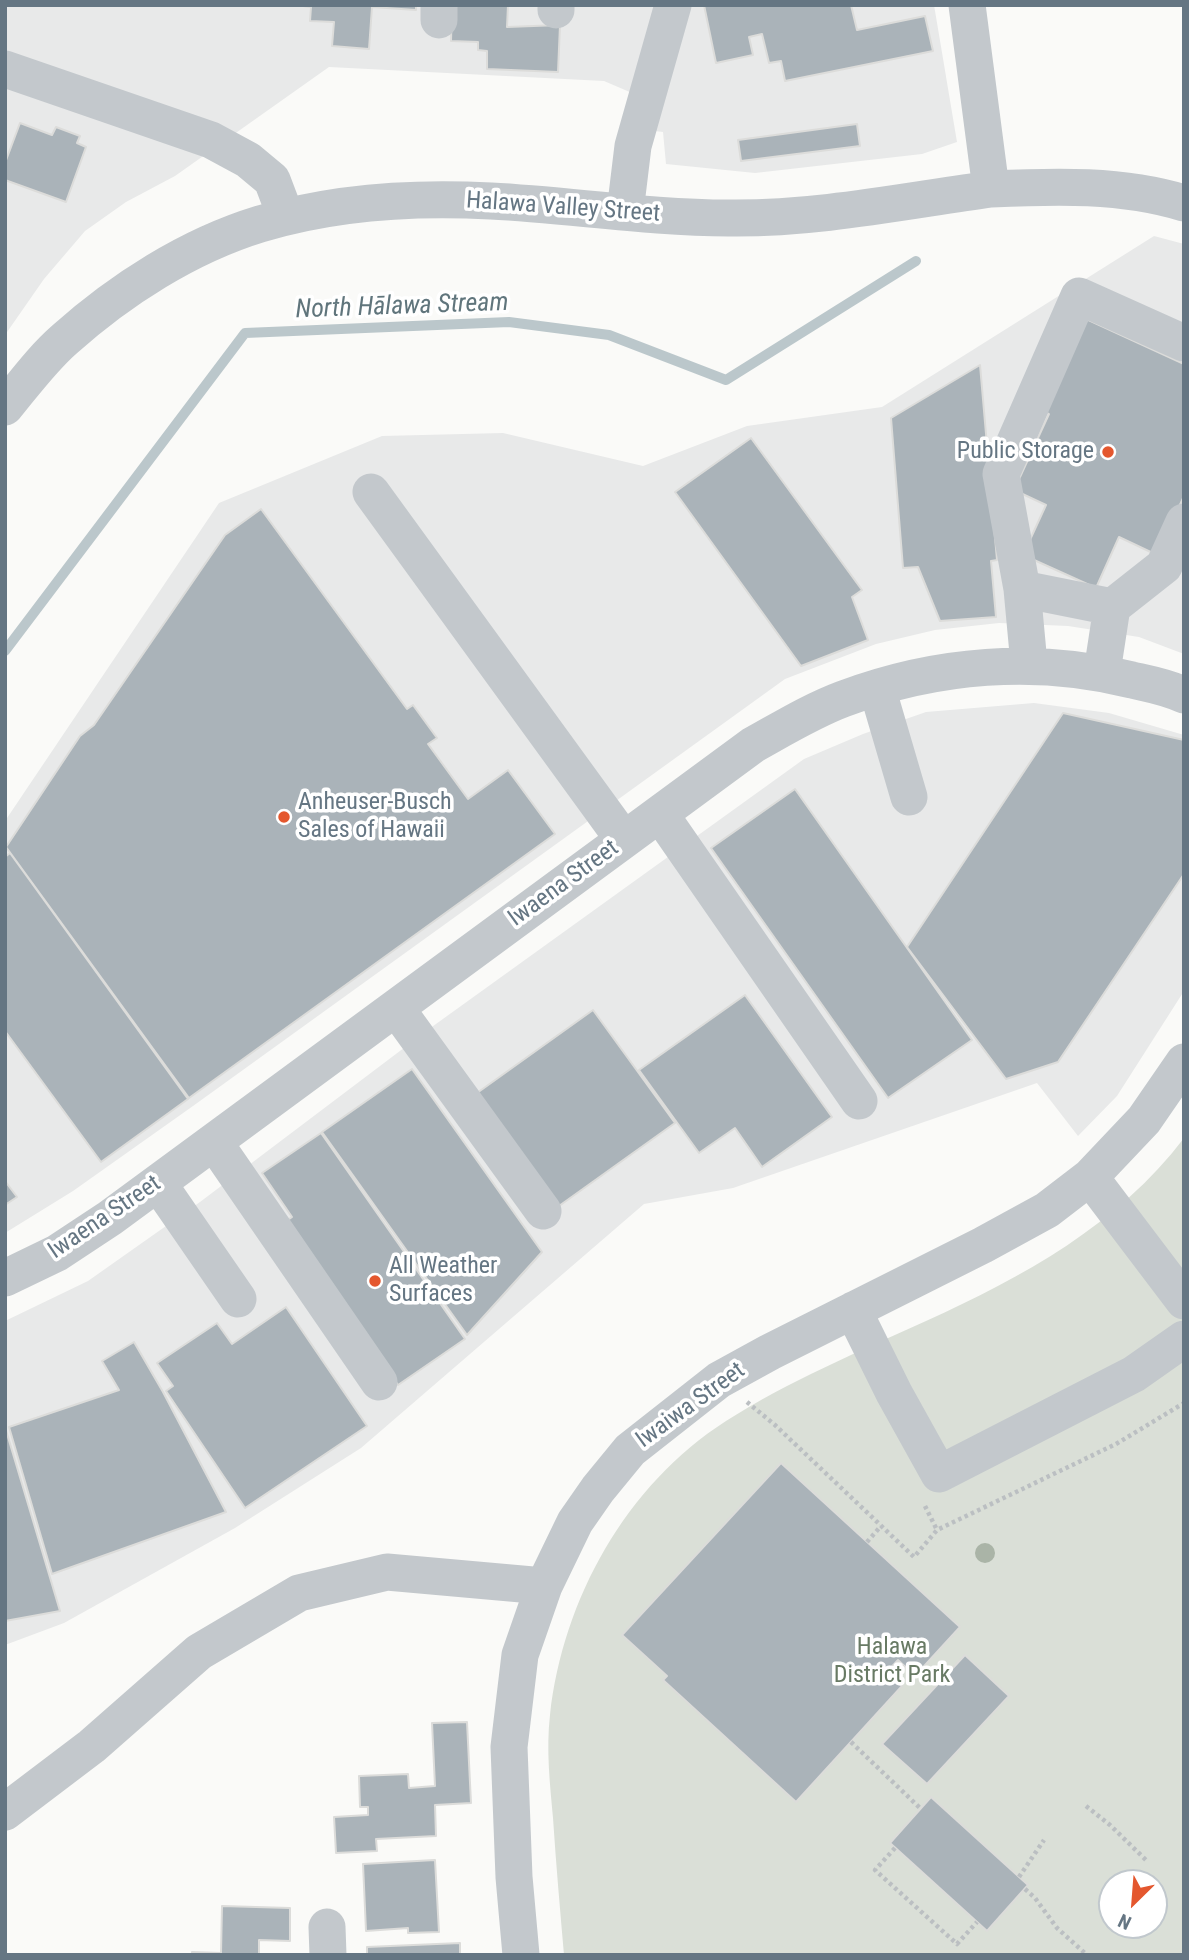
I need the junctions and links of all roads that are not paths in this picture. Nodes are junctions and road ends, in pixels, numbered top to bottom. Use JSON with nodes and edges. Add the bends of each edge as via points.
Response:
{"nodes":[{"id":1,"x":673,"y":5,"type":"edge"},
{"id":2,"x":967,"y":5,"type":"edge"},
{"id":3,"x":5,"y":69,"type":"edge"},
{"id":4,"x":1007,"y":188,"type":"junction"},
{"id":5,"x":1177,"y":200,"type":"edge"},
{"id":6,"x":625,"y":212,"type":"junction"},
{"id":7,"x":286,"y":217,"type":"junction"},
{"id":8,"x":1184,"y":343,"type":"edge"},
{"id":9,"x":5,"y":407,"type":"edge"},
{"id":10,"x":371,"y":492,"type":"dead end"},
{"id":11,"x":1184,"y":522,"type":"edge"},
{"id":12,"x":1022,"y":589,"type":"junction"},
{"id":13,"x":1112,"y":607,"type":"junction"},
{"id":14,"x":1029,"y":664,"type":"junction"},
{"id":15,"x":1102,"y":672,"type":"junction"},
{"id":16,"x":877,"y":688,"type":"junction"},
{"id":17,"x":1184,"y":695,"type":"edge"},
{"id":18,"x":909,"y":797,"type":"dead end"},
{"id":19,"x":660,"y":814,"type":"junction"},
{"id":20,"x":624,"y":840,"type":"junction"},
{"id":21,"x":396,"y":1008,"type":"junction"},
{"id":22,"x":1184,"y":1062,"type":"edge"},
{"id":23,"x":859,"y":1101,"type":"dead end"},
{"id":24,"x":214,"y":1142,"type":"junction"},
{"id":25,"x":1090,"y":1177,"type":"junction"},
{"id":26,"x":158,"y":1183,"type":"junction"},
{"id":27,"x":543,"y":1211,"type":"dead end"},
{"id":28,"x":5,"y":1278,"type":"edge"},
{"id":29,"x":238,"y":1299,"type":"dead end"},
{"id":30,"x":1184,"y":1301,"type":"edge"},
{"id":31,"x":853,"y":1310,"type":"junction"},
{"id":32,"x":1184,"y":1339,"type":"edge"},
{"id":33,"x":379,"y":1382,"type":"dead end"},
{"id":34,"x":544,"y":1586,"type":"junction"},
{"id":35,"x":5,"y":1812,"type":"edge"},
{"id":36,"x":521,"y":1955,"type":"edge"}],
"edges":[{"from":1,"to":6,"type":"street","via":[[633,146]]},
{"from":2,"to":4,"type":"street"},
{"from":3,"to":7,"type":"street","via":[[211,140],[248,160],[272,180]]},
{"from":4,"to":5,"type":"street","name":"Halawa Valley Street","via":[[1105,189]]},
{"from":4,"to":6,"type":"street","name":"Halawa Valley Street","via":[[788,218]]},
{"from":6,"to":7,"type":"street","name":"Halawa Valley Street","via":[[489,201],[416,201]]},
{"from":7,"to":9,"type":"street","name":"Halawa Valley Street","via":[[226,236],[127,291],[63,341]]},
{"from":8,"to":12,"type":"street","via":[[1079,296],[1001,474]]},
{"from":10,"to":20,"type":"street"},
{"from":11,"to":13,"type":"street","via":[[1164,566]]},
{"from":12,"to":13,"type":"street"},
{"from":12,"to":14,"type":"street"},
{"from":13,"to":15,"type":"street"},
{"from":14,"to":15,"type":"street","name":"Iwaena Street"},
{"from":14,"to":16,"type":"street","name":"Iwaena Street","via":[[968,668]]},
{"from":15,"to":17,"type":"street","name":"Iwaena Street"},
{"from":16,"to":18,"type":"street"},
{"from":16,"to":19,"type":"street","name":"Iwaena Street","via":[[809,714],[753,745]]},
{"from":19,"to":20,"type":"street","name":"Iwaena Street"},
{"from":19,"to":23,"type":"street"},
{"from":20,"to":21,"type":"street","name":"Iwaena Street"},
{"from":21,"to":24,"type":"street","name":"Iwaena Street"},
{"from":21,"to":27,"type":"street"},
{"from":22,"to":25,"type":"street","name":"Iwaiwa Street","via":[[1144,1121]]},
{"from":24,"to":26,"type":"street","name":"Iwaena Street"},
{"from":24,"to":33,"type":"street"},
{"from":25,"to":30,"type":"street"},
{"from":25,"to":31,"type":"street","name":"Iwaiwa Street","via":[[1047,1210]]},
{"from":26,"to":28,"type":"street","name":"Iwaena Street","via":[[57,1253]]},
{"from":26,"to":29,"type":"street"},
{"from":31,"to":32,"type":"street","via":[[939,1474],[1134,1374]]},
{"from":31,"to":34,"type":"street","name":"Iwaiwa Street","via":[[719,1380],[629,1450],[575,1522]]},
{"from":34,"to":35,"type":"street","via":[[387,1572],[299,1593],[199,1652],[92,1745]]},
{"from":34,"to":36,"type":"street","name":"Iwaiwa Street","via":[[520,1655],[509,1747]]}]}
